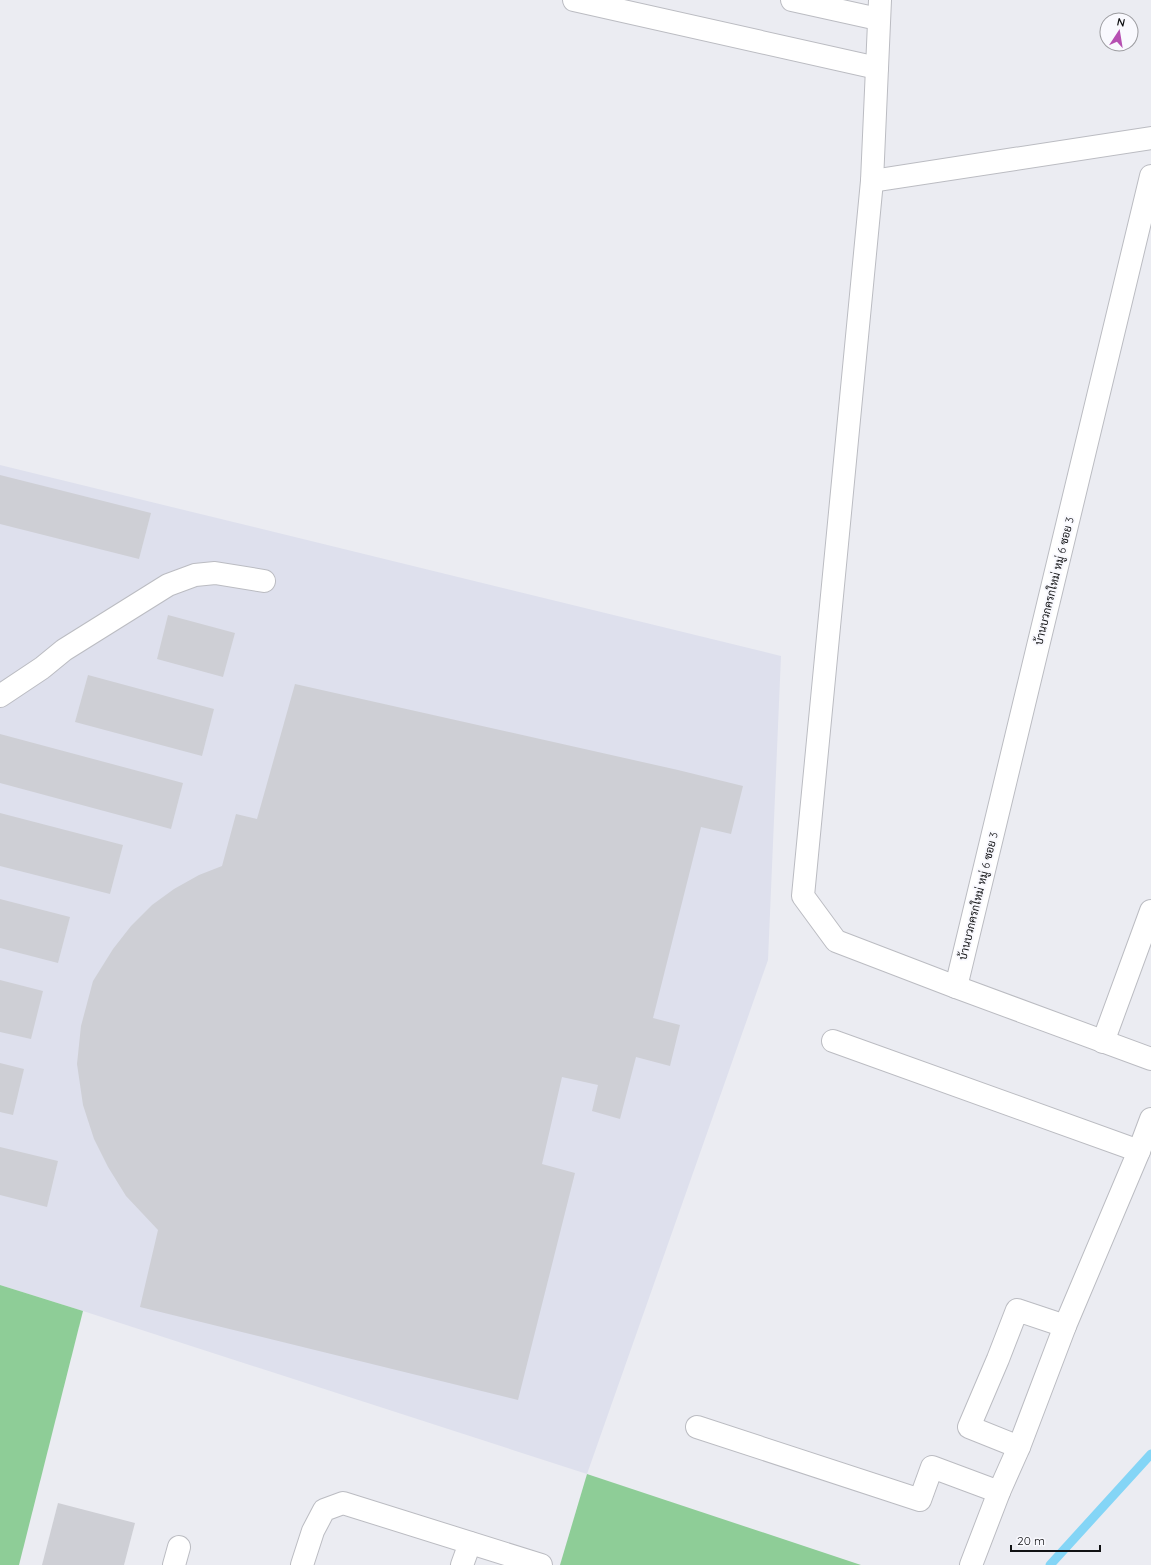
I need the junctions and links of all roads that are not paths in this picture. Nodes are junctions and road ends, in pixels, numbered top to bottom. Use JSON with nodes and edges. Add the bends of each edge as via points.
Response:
{"nodes":[{"id":1,"x":574,"y":0,"type":"edge"},
{"id":2,"x":792,"y":0,"type":"edge"},
{"id":3,"x":879,"y":10,"type":"edge"},
{"id":4,"x":877,"y":68,"type":"junction"},
{"id":5,"x":1151,"y":138,"type":"edge"},
{"id":6,"x":1151,"y":176,"type":"edge"},
{"id":7,"x":872,"y":181,"type":"junction"},
{"id":8,"x":264,"y":580,"type":"dead end"},
{"id":9,"x":0,"y":696,"type":"edge"},
{"id":10,"x":1151,"y":911,"type":"edge"},
{"id":11,"x":956,"y":987,"type":"junction"},
{"id":12,"x":834,"y":1041,"type":"dead end"},
{"id":13,"x":1103,"y":1042,"type":"junction"},
{"id":14,"x":1151,"y":1059,"type":"edge"},
{"id":15,"x":1151,"y":1119,"type":"edge"},
{"id":16,"x":1139,"y":1150,"type":"junction"},
{"id":17,"x":1065,"y":1326,"type":"junction"},
{"id":18,"x":697,"y":1426,"type":"dead end"},
{"id":19,"x":1019,"y":1447,"type":"junction"},
{"id":20,"x":999,"y":1492,"type":"junction"},
{"id":21,"x":470,"y":1543,"type":"junction"},
{"id":22,"x":302,"y":1565,"type":"edge"},
{"id":23,"x":462,"y":1565,"type":"edge"},
{"id":24,"x":541,"y":1565,"type":"edge"},
{"id":25,"x":971,"y":1565,"type":"edge"}],
"edges":[{"from":1,"to":4,"type":"street"},
{"from":2,"to":3,"type":"street"},
{"from":3,"to":4,"type":"street"},
{"from":4,"to":7,"type":"street"},
{"from":5,"to":7,"type":"street"},
{"from":6,"to":11,"type":"street","name":"บ้านบวกครกใหม่ หมู่ 6 ซอย 3"},
{"from":7,"to":11,"type":"street","via":[[803,896],[836,941]]},
{"from":8,"to":9,"type":"street","via":[[215,574],[194,575],[168,585],[64,650]]},
{"from":10,"to":13,"type":"street"},
{"from":11,"to":13,"type":"street"},
{"from":12,"to":16,"type":"street"},
{"from":13,"to":14,"type":"street"},
{"from":15,"to":16,"type":"street"},
{"from":16,"to":17,"type":"street"},
{"from":17,"to":19,"type":"street"},
{"from":17,"to":19,"type":"street","via":[[1017,1310],[969,1427]]},
{"from":18,"to":20,"type":"street","via":[[920,1500],[932,1467]]},
{"from":19,"to":20,"type":"street"},
{"from":20,"to":25,"type":"street"},
{"from":21,"to":22,"type":"street","via":[[343,1503],[324,1510],[313,1531]]},
{"from":21,"to":23,"type":"street"},
{"from":21,"to":24,"type":"street"}]}
